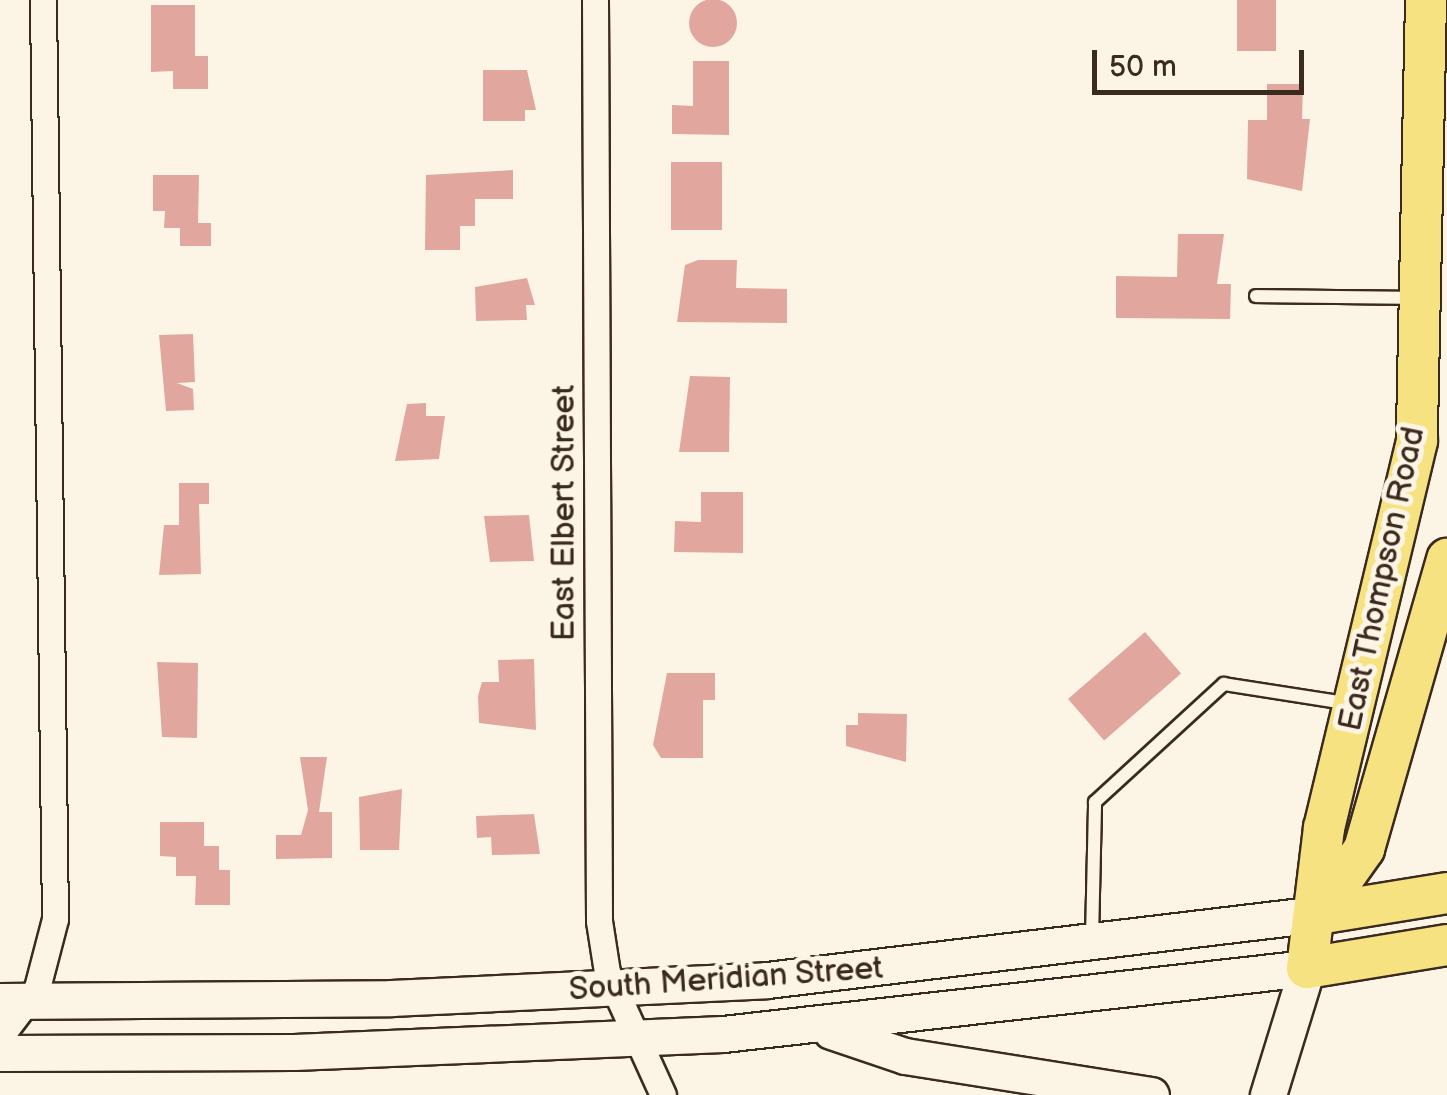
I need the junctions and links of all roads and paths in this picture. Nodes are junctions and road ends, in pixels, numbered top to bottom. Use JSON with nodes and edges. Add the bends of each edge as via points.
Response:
{"nodes":[{"id":1,"x":43,"y":0,"type":"edge"},
{"id":2,"x":596,"y":0,"type":"edge"},
{"id":3,"x":1426,"y":0,"type":"edge"},
{"id":4,"x":1256,"y":296,"type":"dead end"},
{"id":5,"x":1425,"y":298,"type":"junction"},
{"id":6,"x":1447,"y":559,"type":"edge"},
{"id":7,"x":1359,"y":705,"type":"junction"},
{"id":8,"x":1447,"y":893,"type":"edge"},
{"id":9,"x":1318,"y":914,"type":"junction"},
{"id":10,"x":1447,"y":945,"type":"edge"},
{"id":11,"x":1092,"y":946,"type":"junction"},
{"id":12,"x":1307,"y":968,"type":"junction"},
{"id":13,"x":632,"y":1015,"type":"junction"},
{"id":14,"x":8,"y":1023,"type":"edge"},
{"id":15,"x":816,"y":1026,"type":"junction"},
{"id":16,"x":1026,"y":1085,"type":"edge"},
{"id":17,"x":663,"y":1095,"type":"edge"},
{"id":18,"x":1151,"y":1095,"type":"edge"},
{"id":19,"x":1268,"y":1095,"type":"edge"}],
"edges":[{"from":1,"to":14,"type":"street","via":[[56,919]]},
{"from":2,"to":13,"type":"street","name":"East Elbert Street","via":[[599,921]]},
{"from":3,"to":5,"type":"main road","name":"East Thompson Road"},
{"from":4,"to":5,"type":"lane"},
{"from":5,"to":7,"type":"main road","name":"East Thompson Road","via":[[1417,441]]},
{"from":6,"to":9,"type":"main road","name":"East Thompson Road","via":[[1364,849]]},
{"from":7,"to":9,"type":"main road","name":"East Thompson Road","via":[[1324,828]]},
{"from":7,"to":11,"type":"lane","via":[[1224,684],[1095,802]]},
{"from":8,"to":9,"type":"main road","name":"South Meridian Street"},
{"from":9,"to":11,"type":"main road","name":"South Meridian Street"},
{"from":9,"to":12,"type":"main road","name":"East Thompson Road"},
{"from":10,"to":12,"type":"main road","name":"South Meridian Street"},
{"from":11,"to":13,"type":"main road","name":"South Meridian Street"},
{"from":12,"to":15,"type":"main road","name":"South Meridian Street"},
{"from":12,"to":19,"type":"main road","name":"East Thompson Road"},
{"from":13,"to":14,"type":"main road","name":"South Meridian Street"},
{"from":13,"to":14,"type":"main road","name":"South Meridian Street"},
{"from":13,"to":15,"type":"main road","name":"South Meridian Street"},
{"from":13,"to":17,"type":"street","name":"East Elbert Street"},
{"from":15,"to":16,"type":"main road","name":"South Meridian Street"},
{"from":16,"to":18,"type":"main road","name":"South Meridian Street"}]}
